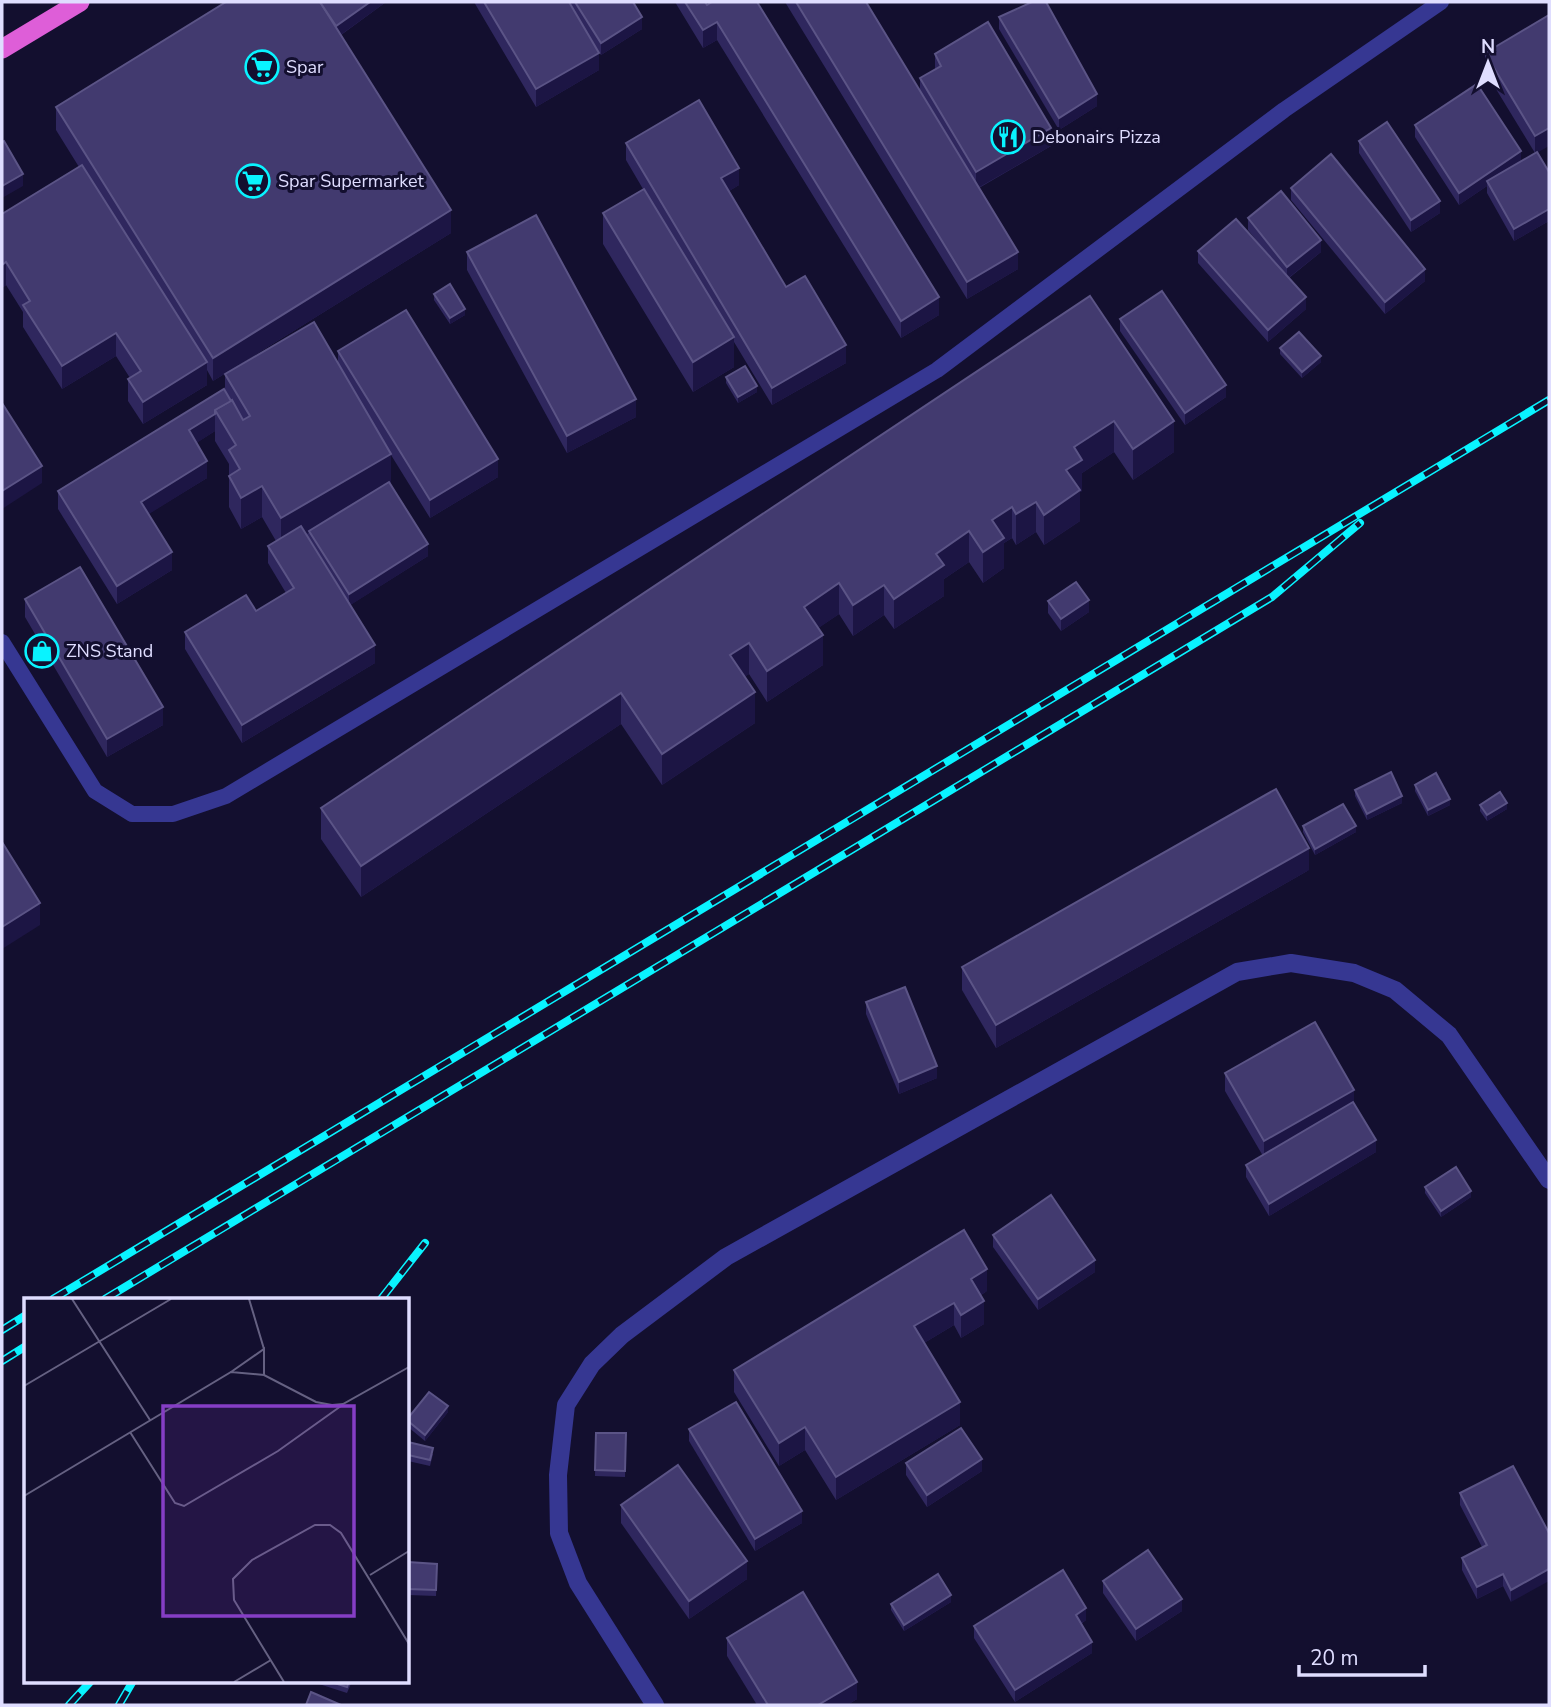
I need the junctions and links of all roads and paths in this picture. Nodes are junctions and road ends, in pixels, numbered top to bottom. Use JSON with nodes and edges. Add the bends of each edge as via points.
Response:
{"nodes":[{"id":1,"x":80,"y":2,"type":"edge"},
{"id":2,"x":1441,"y":2,"type":"edge"},
{"id":3,"x":2,"y":49,"type":"edge"},
{"id":4,"x":2,"y":642,"type":"edge"},
{"id":5,"x":1549,"y":1180,"type":"edge"},
{"id":6,"x":655,"y":1705,"type":"edge"}],
"edges":[{"from":1,"to":3,"type":"highway"},
{"from":2,"to":4,"type":"lane","via":[[1284,110],[937,370],[226,796],[173,814],[132,814],[95,792]]},
{"from":5,"to":6,"type":"street","via":[[1449,1035],[1395,990],[1354,973],[1291,963],[1237,972],[726,1257],[622,1335],[592,1364],[566,1405],[558,1475],[559,1533],[578,1583]]}]}
